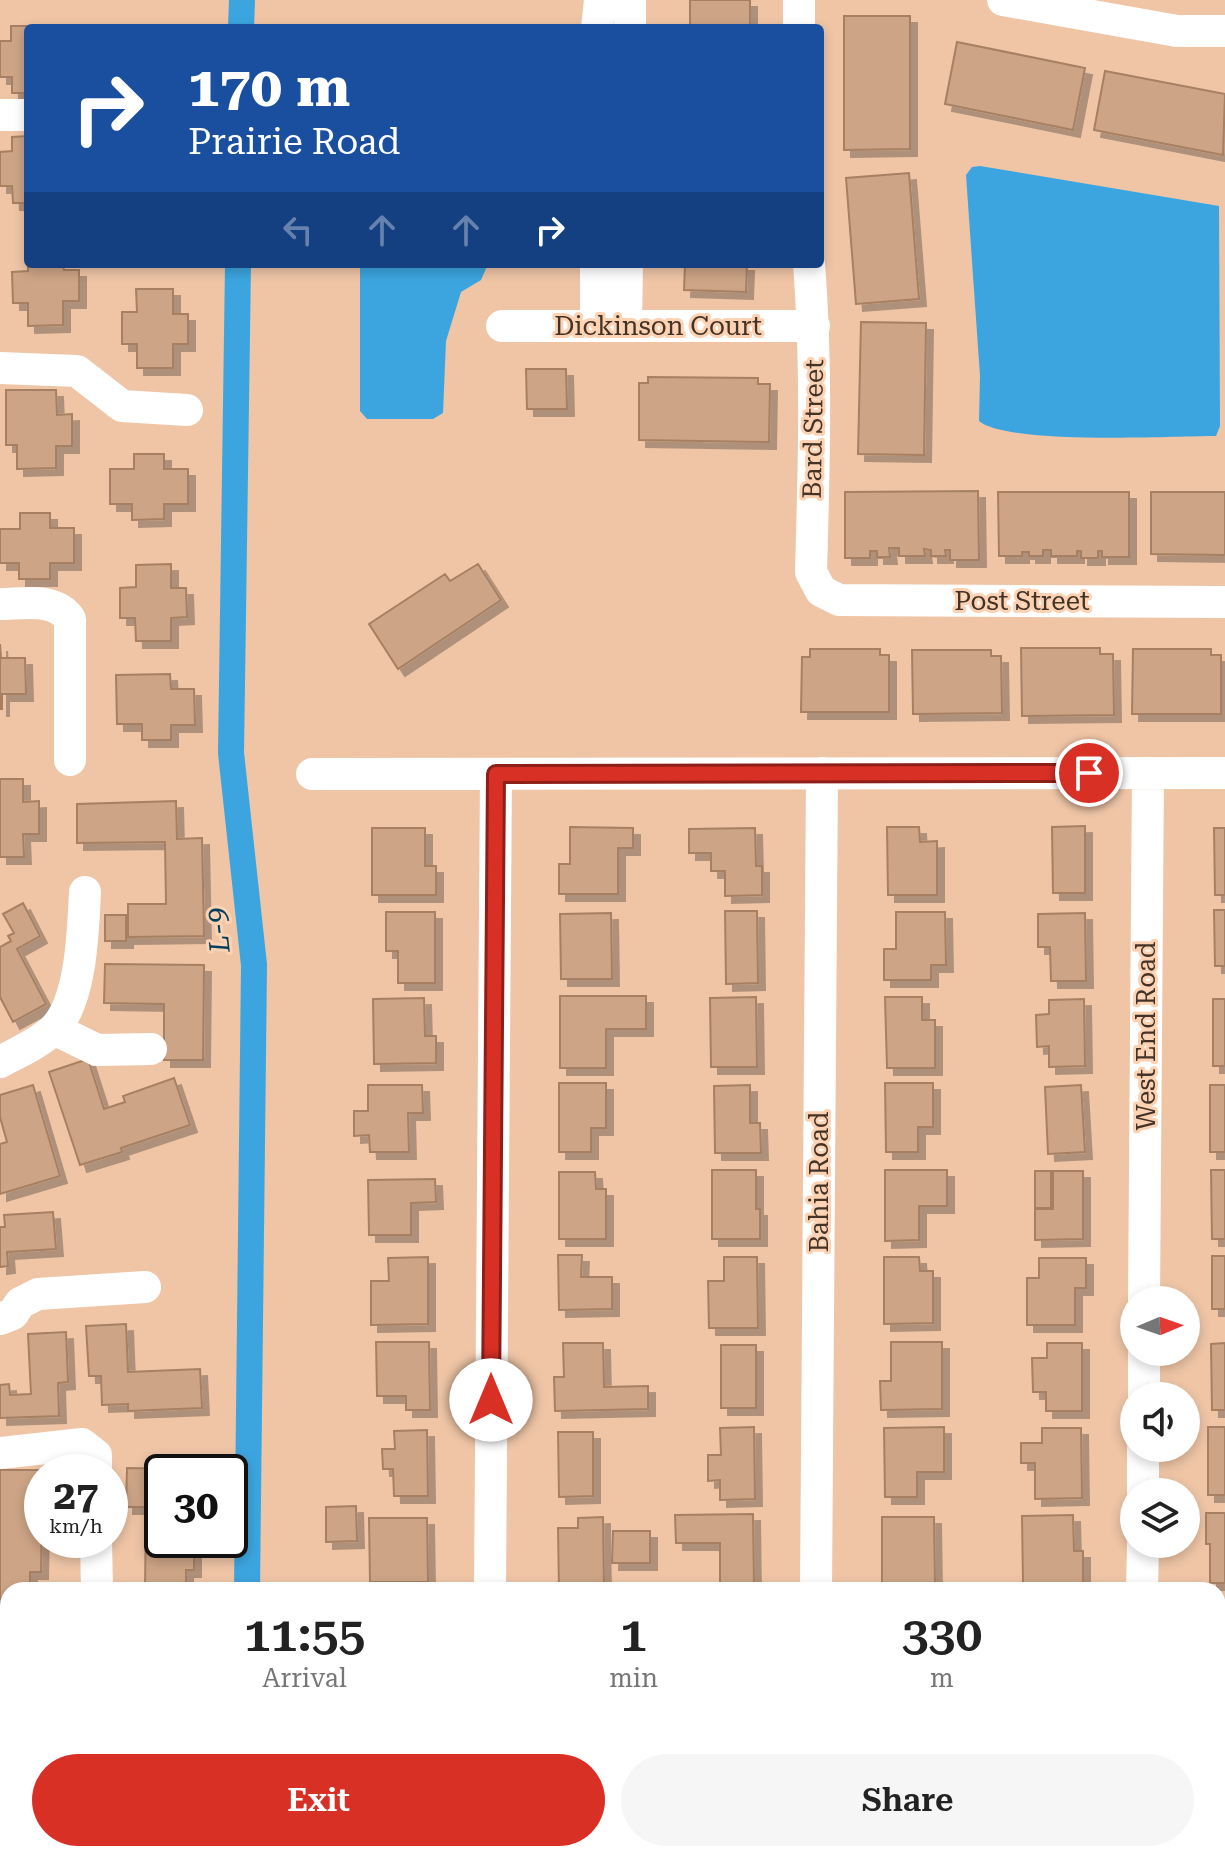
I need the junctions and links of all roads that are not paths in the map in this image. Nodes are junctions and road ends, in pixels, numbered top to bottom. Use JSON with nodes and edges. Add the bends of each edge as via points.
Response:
{"nodes":[{"id":1,"x":600,"y":0,"type":"edge"},
{"id":2,"x":630,"y":0,"type":"edge"},
{"id":3,"x":799,"y":0,"type":"edge"},
{"id":4,"x":1003,"y":0,"type":"edge"},
{"id":5,"x":597,"y":24,"type":"edge"},
{"id":6,"x":630,"y":24,"type":"edge"},
{"id":7,"x":799,"y":24,"type":"edge"},
{"id":8,"x":1225,"y":31,"type":"edge"},
{"id":9,"x":0,"y":115,"type":"edge"},
{"id":10,"x":24,"y":115,"type":"edge"},
{"id":11,"x":597,"y":268,"type":"edge"},
{"id":12,"x":626,"y":268,"type":"edge"},
{"id":13,"x":809,"y":268,"type":"edge"},
{"id":14,"x":502,"y":326,"type":"dead end"},
{"id":15,"x":611,"y":326,"type":"junction"},
{"id":16,"x":814,"y":326,"type":"junction"},
{"id":17,"x":0,"y":368,"type":"edge"},
{"id":18,"x":187,"y":410,"type":"dead end"},
{"id":19,"x":821,"y":591,"type":"joint"},
{"id":20,"x":1225,"y":602,"type":"edge"},
{"id":21,"x":0,"y":604,"type":"edge"},
{"id":22,"x":70,"y":760,"type":"dead end"},
{"id":23,"x":822,"y":773,"type":"junction"},
{"id":24,"x":1148,"y":773,"type":"junction"},
{"id":25,"x":1225,"y":773,"type":"edge"},
{"id":26,"x":312,"y":774,"type":"dead end"},
{"id":27,"x":496,"y":774,"type":"junction"},
{"id":28,"x":85,"y":892,"type":"dead end"},
{"id":29,"x":54,"y":1029,"type":"junction"},
{"id":30,"x":151,"y":1049,"type":"dead end"},
{"id":31,"x":0,"y":1062,"type":"edge"},
{"id":32,"x":1144,"y":1286,"type":"edge"},
{"id":33,"x":145,"y":1287,"type":"dead end"},
{"id":34,"x":0,"y":1319,"type":"edge"},
{"id":35,"x":0,"y":1453,"type":"edge"},
{"id":36,"x":95,"y":1454,"type":"edge"},
{"id":37,"x":96,"y":1558,"type":"edge"},
{"id":38,"x":1143,"y":1558,"type":"edge"},
{"id":39,"x":97,"y":1582,"type":"edge"},
{"id":40,"x":490,"y":1582,"type":"edge"},
{"id":41,"x":816,"y":1582,"type":"edge"},
{"id":42,"x":1142,"y":1582,"type":"edge"}],
"edges":[{"from":1,"to":5,"type":"street"},
{"from":2,"to":6,"type":"street"},
{"from":3,"to":7,"type":"street"},
{"from":4,"to":8,"type":"street","via":[[1177,31]]},
{"from":9,"to":10,"type":"street"},
{"from":11,"to":15,"type":"street"},
{"from":12,"to":15,"type":"street"},
{"from":13,"to":16,"type":"street","name":"Bard Street"},
{"from":14,"to":15,"type":"street","name":"Dickinson Court"},
{"from":15,"to":16,"type":"street","name":"Dickinson Court"},
{"from":16,"to":19,"type":"street","name":"Bard Street","via":[[811,572]]},
{"from":17,"to":18,"type":"street","via":[[77,371],[122,406]]},
{"from":19,"to":20,"type":"street","name":"Post Street","via":[[839,600]]},
{"from":21,"to":22,"type":"street","via":[[54,604],[70,619]]},
{"from":23,"to":24,"type":"street"},
{"from":23,"to":27,"type":"street"},
{"from":23,"to":41,"type":"street","name":"Bahia Road"},
{"from":24,"to":25,"type":"street"},
{"from":24,"to":32,"type":"street","name":"West End Road"},
{"from":26,"to":27,"type":"street"},
{"from":27,"to":40,"type":"street"},
{"from":28,"to":29,"type":"street","via":[[81,959],[66,1011]]},
{"from":29,"to":30,"type":"street","via":[[97,1050]]},
{"from":29,"to":31,"type":"street"},
{"from":33,"to":34,"type":"street","via":[[38,1294]]},
{"from":35,"to":36,"type":"street","via":[[82,1444]]},
{"from":37,"to":39,"type":"street"},
{"from":38,"to":42,"type":"street"}]}
